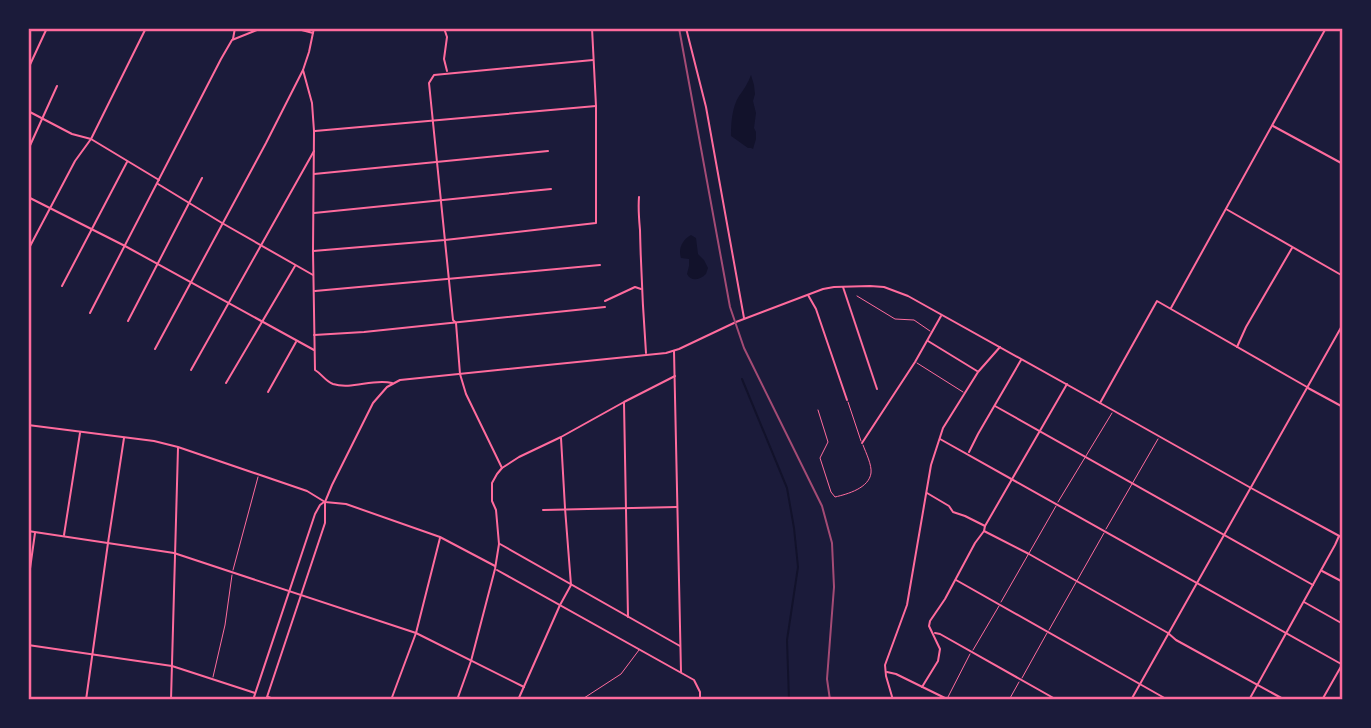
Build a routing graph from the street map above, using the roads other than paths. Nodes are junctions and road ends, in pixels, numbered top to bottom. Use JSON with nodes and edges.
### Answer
{"nodes":[{"id":1,"x":47,"y":28,"type":"edge"},
{"id":2,"x":146,"y":28,"type":"edge"},
{"id":3,"x":235,"y":28,"type":"edge"},
{"id":4,"x":251,"y":28,"type":"edge"},
{"id":5,"x":262,"y":28,"type":"edge"},
{"id":6,"x":294,"y":28,"type":"edge"},
{"id":7,"x":314,"y":28,"type":"edge"},
{"id":8,"x":444,"y":28,"type":"edge"},
{"id":9,"x":592,"y":28,"type":"edge"},
{"id":10,"x":686,"y":28,"type":"edge"},
{"id":11,"x":1326,"y":28,"type":"edge"},
{"id":12,"x":258,"y":30,"type":"junction"},
{"id":13,"x":313,"y":33,"type":"junction"},
{"id":14,"x":232,"y":40,"type":"junction"},
{"id":15,"x":593,"y":60,"type":"junction"},
{"id":16,"x":28,"y":69,"type":"edge"},
{"id":17,"x":303,"y":70,"type":"junction"},
{"id":18,"x":447,"y":74,"type":"junction"},
{"id":19,"x":57,"y":86,"type":"dead end"},
{"id":20,"x":596,"y":106,"type":"junction"},
{"id":21,"x":28,"y":111,"type":"edge"},
{"id":22,"x":43,"y":119,"type":"junction"},
{"id":23,"x":433,"y":121,"type":"junction"},
{"id":24,"x":1272,"y":125,"type":"junction"},
{"id":25,"x":314,"y":131,"type":"junction"},
{"id":26,"x":91,"y":139,"type":"junction"},
{"id":27,"x":28,"y":150,"type":"edge"},
{"id":28,"x":314,"y":150,"type":"junction"},
{"id":29,"x":548,"y":151,"type":"dead end"},
{"id":30,"x":128,"y":161,"type":"junction"},
{"id":31,"x":437,"y":162,"type":"junction"},
{"id":32,"x":1343,"y":164,"type":"edge"},
{"id":33,"x":314,"y":174,"type":"junction"},
{"id":34,"x":202,"y":178,"type":"dead end"},
{"id":35,"x":158,"y":182,"type":"junction"},
{"id":36,"x":551,"y":189,"type":"dead end"},
{"id":37,"x":28,"y":197,"type":"edge"},
{"id":38,"x":639,"y":197,"type":"dead end"},
{"id":39,"x":441,"y":201,"type":"junction"},
{"id":40,"x":189,"y":204,"type":"junction"},
{"id":41,"x":51,"y":208,"type":"junction"},
{"id":42,"x":1225,"y":209,"type":"junction"},
{"id":43,"x":313,"y":213,"type":"junction"},
{"id":44,"x":222,"y":223,"type":"junction"},
{"id":45,"x":92,"y":229,"type":"junction"},
{"id":46,"x":445,"y":240,"type":"junction"},
{"id":47,"x":261,"y":245,"type":"junction"},
{"id":48,"x":125,"y":246,"type":"junction"},
{"id":49,"x":1293,"y":247,"type":"junction"},
{"id":50,"x":28,"y":250,"type":"edge"},
{"id":51,"x":313,"y":251,"type":"junction"},
{"id":52,"x":157,"y":264,"type":"junction"},
{"id":53,"x":295,"y":265,"type":"junction"},
{"id":54,"x":600,"y":265,"type":"dead end"},
{"id":55,"x":313,"y":275,"type":"junction"},
{"id":56,"x":1343,"y":276,"type":"edge"},
{"id":57,"x":449,"y":279,"type":"junction"},
{"id":58,"x":190,"y":282,"type":"junction"},
{"id":59,"x":62,"y":286,"type":"dead end"},
{"id":60,"x":843,"y":286,"type":"junction"},
{"id":61,"x":642,"y":289,"type":"junction"},
{"id":62,"x":313,"y":291,"type":"junction"},
{"id":63,"x":807,"y":294,"type":"junction"},
{"id":64,"x":857,"y":296,"type":"dead end"},
{"id":65,"x":605,"y":301,"type":"dead end"},
{"id":66,"x":228,"y":304,"type":"junction"},
{"id":67,"x":605,"y":307,"type":"dead end"},
{"id":68,"x":1170,"y":309,"type":"junction"},
{"id":69,"x":90,"y":313,"type":"dead end"},
{"id":70,"x":943,"y":314,"type":"junction"},
{"id":71,"x":744,"y":318,"type":"junction"},
{"id":72,"x":128,"y":321,"type":"dead end"},
{"id":73,"x":262,"y":322,"type":"junction"},
{"id":74,"x":456,"y":323,"type":"junction"},
{"id":75,"x":1343,"y":324,"type":"edge"},
{"id":76,"x":932,"y":332,"type":"junction"},
{"id":77,"x":314,"y":335,"type":"junction"},
{"id":78,"x":297,"y":341,"type":"junction"},
{"id":79,"x":927,"y":341,"type":"junction"},
{"id":80,"x":1000,"y":347,"type":"junction"},
{"id":81,"x":1237,"y":347,"type":"junction"},
{"id":82,"x":155,"y":349,"type":"dead end"},
{"id":83,"x":314,"y":350,"type":"junction"},
{"id":84,"x":674,"y":350,"type":"junction"},
{"id":85,"x":646,"y":355,"type":"junction"},
{"id":86,"x":1022,"y":359,"type":"junction"},
{"id":87,"x":915,"y":362,"type":"junction"},
{"id":88,"x":191,"y":370,"type":"dead end"},
{"id":89,"x":978,"y":372,"type":"junction"},
{"id":90,"x":460,"y":374,"type":"junction"},
{"id":91,"x":675,"y":376,"type":"junction"},
{"id":92,"x":226,"y":383,"type":"dead end"},
{"id":93,"x":394,"y":384,"type":"junction"},
{"id":94,"x":1067,"y":384,"type":"junction"},
{"id":95,"x":1307,"y":387,"type":"junction"},
{"id":96,"x":877,"y":389,"type":"dead end"},
{"id":97,"x":268,"y":392,"type":"dead end"},
{"id":98,"x":965,"y":393,"type":"junction"},
{"id":99,"x":847,"y":400,"type":"joint"},
{"id":100,"x":624,"y":402,"type":"junction"},
{"id":101,"x":1100,"y":403,"type":"junction"},
{"id":102,"x":995,"y":405,"type":"junction"},
{"id":103,"x":1343,"y":407,"type":"edge"},
{"id":104,"x":818,"y":410,"type":"dead end"},
{"id":105,"x":1113,"y":411,"type":"junction"},
{"id":106,"x":28,"y":426,"type":"edge"},
{"id":107,"x":1039,"y":430,"type":"junction"},
{"id":108,"x":80,"y":431,"type":"junction"},
{"id":109,"x":125,"y":437,"type":"junction"},
{"id":110,"x":561,"y":437,"type":"junction"},
{"id":111,"x":1159,"y":437,"type":"junction"},
{"id":112,"x":940,"y":439,"type":"junction"},
{"id":113,"x":862,"y":443,"type":"junction"},
{"id":114,"x":178,"y":447,"type":"junction"},
{"id":115,"x":968,"y":454,"type":"junction"},
{"id":116,"x":1085,"y":456,"type":"junction"},
{"id":117,"x":502,"y":468,"type":"junction"},
{"id":118,"x":259,"y":475,"type":"junction"},
{"id":119,"x":1012,"y":479,"type":"junction"},
{"id":120,"x":1133,"y":483,"type":"junction"},
{"id":121,"x":1251,"y":488,"type":"junction"},
{"id":122,"x":926,"y":493,"type":"junction"},
{"id":123,"x":325,"y":502,"type":"junction"},
{"id":124,"x":1057,"y":504,"type":"junction"},
{"id":125,"x":625,"y":507,"type":"junction"},
{"id":126,"x":678,"y":507,"type":"junction"},
{"id":127,"x":565,"y":508,"type":"junction"},
{"id":128,"x":543,"y":510,"type":"dead end"},
{"id":129,"x":985,"y":526,"type":"junction"},
{"id":130,"x":28,"y":531,"type":"edge"},
{"id":131,"x":984,"y":531,"type":"junction"},
{"id":132,"x":1105,"y":531,"type":"junction"},
{"id":133,"x":36,"y":532,"type":"junction"},
{"id":134,"x":1224,"y":535,"type":"junction"},
{"id":135,"x":64,"y":536,"type":"junction"},
{"id":136,"x":1339,"y":536,"type":"junction"},
{"id":137,"x":440,"y":537,"type":"junction"},
{"id":138,"x":1343,"y":538,"type":"edge"},
{"id":139,"x":108,"y":543,"type":"junction"},
{"id":140,"x":499,"y":544,"type":"junction"},
{"id":141,"x":174,"y":553,"type":"junction"},
{"id":142,"x":1029,"y":554,"type":"junction"},
{"id":143,"x":495,"y":568,"type":"junction"},
{"id":144,"x":1320,"y":570,"type":"junction"},
{"id":145,"x":232,"y":573,"type":"junction"},
{"id":146,"x":956,"y":580,"type":"junction"},
{"id":147,"x":1077,"y":581,"type":"junction"},
{"id":148,"x":1343,"y":582,"type":"edge"},
{"id":149,"x":28,"y":583,"type":"edge"},
{"id":150,"x":571,"y":584,"type":"junction"},
{"id":151,"x":1196,"y":584,"type":"junction"},
{"id":152,"x":1313,"y":585,"type":"junction"},
{"id":153,"x":289,"y":592,"type":"junction"},
{"id":154,"x":301,"y":596,"type":"junction"},
{"id":155,"x":1303,"y":601,"type":"junction"},
{"id":156,"x":560,"y":604,"type":"junction"},
{"id":157,"x":1000,"y":604,"type":"junction"},
{"id":158,"x":628,"y":617,"type":"junction"},
{"id":159,"x":1343,"y":624,"type":"edge"},
{"id":160,"x":1048,"y":632,"type":"junction"},
{"id":161,"x":416,"y":633,"type":"junction"},
{"id":162,"x":934,"y":633,"type":"junction"},
{"id":163,"x":1168,"y":633,"type":"junction"},
{"id":164,"x":1286,"y":633,"type":"junction"},
{"id":165,"x":28,"y":645,"type":"edge"},
{"id":166,"x":680,"y":646,"type":"junction"},
{"id":167,"x":639,"y":650,"type":"junction"},
{"id":168,"x":972,"y":652,"type":"junction"},
{"id":169,"x":93,"y":654,"type":"junction"},
{"id":170,"x":471,"y":661,"type":"junction"},
{"id":171,"x":1343,"y":664,"type":"edge"},
{"id":172,"x":172,"y":666,"type":"junction"},
{"id":173,"x":681,"y":672,"type":"junction"},
{"id":174,"x":886,"y":672,"type":"junction"},
{"id":175,"x":212,"y":679,"type":"junction"},
{"id":176,"x":1021,"y":680,"type":"junction"},
{"id":177,"x":1140,"y":684,"type":"junction"},
{"id":178,"x":1258,"y":684,"type":"junction"},
{"id":179,"x":524,"y":687,"type":"junction"},
{"id":180,"x":922,"y":687,"type":"junction"},
{"id":181,"x":256,"y":693,"type":"junction"},
{"id":182,"x":267,"y":698,"type":"edge"},
{"id":183,"x":948,"y":699,"type":"edge"},
{"id":184,"x":86,"y":700,"type":"edge"},
{"id":185,"x":172,"y":700,"type":"edge"},
{"id":186,"x":253,"y":700,"type":"edge"},
{"id":187,"x":277,"y":700,"type":"edge"},
{"id":188,"x":391,"y":700,"type":"edge"},
{"id":189,"x":457,"y":700,"type":"edge"},
{"id":190,"x":517,"y":700,"type":"edge"},
{"id":191,"x":581,"y":700,"type":"edge"},
{"id":192,"x":700,"y":700,"type":"edge"},
{"id":193,"x":893,"y":700,"type":"edge"},
{"id":194,"x":1009,"y":700,"type":"edge"},
{"id":195,"x":1057,"y":700,"type":"edge"},
{"id":196,"x":1131,"y":700,"type":"edge"},
{"id":197,"x":1168,"y":700,"type":"edge"},
{"id":198,"x":1249,"y":700,"type":"edge"},
{"id":199,"x":1285,"y":700,"type":"edge"},
{"id":200,"x":1322,"y":700,"type":"edge"}],
"edges":[{"from":1,"to":16,"type":"street"},
{"from":2,"to":26,"type":"street"},
{"from":3,"to":14,"type":"street"},
{"from":4,"to":12,"type":"street"},
{"from":5,"to":12,"type":"street"},
{"from":6,"to":13,"type":"street"},
{"from":7,"to":13,"type":"street"},
{"from":8,"to":18,"type":"street"},
{"from":9,"to":15,"type":"street"},
{"from":10,"to":71,"type":"street"},
{"from":11,"to":24,"type":"street"},
{"from":12,"to":14,"type":"street"},
{"from":13,"to":17,"type":"street"},
{"from":14,"to":35,"type":"street"},
{"from":15,"to":18,"type":"street"},
{"from":15,"to":20,"type":"street"},
{"from":17,"to":25,"type":"street"},
{"from":17,"to":44,"type":"street"},
{"from":18,"to":23,"type":"street"},
{"from":19,"to":22,"type":"street"},
{"from":20,"to":23,"type":"street"},
{"from":20,"to":46,"type":"street"},
{"from":21,"to":22,"type":"street"},
{"from":22,"to":26,"type":"street"},
{"from":22,"to":27,"type":"street"},
{"from":23,"to":25,"type":"street"},
{"from":23,"to":31,"type":"street"},
{"from":24,"to":32,"type":"street"},
{"from":24,"to":42,"type":"street"},
{"from":25,"to":28,"type":"street"},
{"from":26,"to":30,"type":"street"},
{"from":26,"to":41,"type":"street"},
{"from":28,"to":33,"type":"street"},
{"from":28,"to":47,"type":"street"},
{"from":29,"to":31,"type":"street"},
{"from":30,"to":35,"type":"street"},
{"from":30,"to":45,"type":"street"},
{"from":31,"to":33,"type":"street"},
{"from":31,"to":39,"type":"street"},
{"from":33,"to":43,"type":"street"},
{"from":34,"to":40,"type":"street"},
{"from":35,"to":40,"type":"street"},
{"from":35,"to":48,"type":"street"},
{"from":36,"to":39,"type":"street"},
{"from":37,"to":41,"type":"street"},
{"from":38,"to":61,"type":"street"},
{"from":39,"to":43,"type":"street"},
{"from":39,"to":46,"type":"street"},
{"from":40,"to":44,"type":"street"},
{"from":40,"to":52,"type":"street"},
{"from":41,"to":45,"type":"street"},
{"from":41,"to":50,"type":"street"},
{"from":42,"to":49,"type":"street"},
{"from":42,"to":68,"type":"street"},
{"from":43,"to":51,"type":"street"},
{"from":44,"to":47,"type":"street"},
{"from":44,"to":58,"type":"street"},
{"from":45,"to":48,"type":"street"},
{"from":45,"to":59,"type":"street"},
{"from":46,"to":51,"type":"street"},
{"from":46,"to":57,"type":"street"},
{"from":47,"to":53,"type":"street"},
{"from":47,"to":66,"type":"street"},
{"from":48,"to":52,"type":"street"},
{"from":48,"to":69,"type":"street"},
{"from":49,"to":56,"type":"street"},
{"from":49,"to":81,"type":"street"},
{"from":51,"to":55,"type":"street"},
{"from":52,"to":58,"type":"street"},
{"from":52,"to":72,"type":"street"},
{"from":53,"to":55,"type":"street"},
{"from":53,"to":73,"type":"street"},
{"from":54,"to":57,"type":"street"},
{"from":55,"to":62,"type":"street"},
{"from":57,"to":62,"type":"street"},
{"from":57,"to":74,"type":"street"},
{"from":58,"to":66,"type":"street"},
{"from":58,"to":82,"type":"street"},
{"from":60,"to":63,"type":"street"},
{"from":60,"to":70,"type":"street"},
{"from":60,"to":96,"type":"street"},
{"from":61,"to":65,"type":"street"},
{"from":61,"to":85,"type":"street"},
{"from":62,"to":77,"type":"street"},
{"from":63,"to":71,"type":"street"},
{"from":63,"to":99,"type":"street"},
{"from":64,"to":76,"type":"lane"},
{"from":66,"to":73,"type":"street"},
{"from":66,"to":88,"type":"street"},
{"from":67,"to":74,"type":"street"},
{"from":68,"to":81,"type":"street"},
{"from":68,"to":101,"type":"street"},
{"from":70,"to":76,"type":"street"},
{"from":70,"to":80,"type":"street"},
{"from":71,"to":84,"type":"street"},
{"from":73,"to":78,"type":"street"},
{"from":73,"to":92,"type":"street"},
{"from":74,"to":77,"type":"street"},
{"from":74,"to":90,"type":"street"},
{"from":75,"to":95,"type":"street"},
{"from":76,"to":79,"type":"street"},
{"from":77,"to":83,"type":"street"},
{"from":78,"to":83,"type":"street"},
{"from":78,"to":97,"type":"street"},
{"from":79,"to":87,"type":"street"},
{"from":79,"to":89,"type":"street"},
{"from":80,"to":86,"type":"street"},
{"from":80,"to":89,"type":"street"},
{"from":81,"to":95,"type":"street"},
{"from":83,"to":93,"type":"street"},
{"from":84,"to":85,"type":"street"},
{"from":84,"to":91,"type":"street"},
{"from":85,"to":90,"type":"street"},
{"from":86,"to":94,"type":"street"},
{"from":86,"to":102,"type":"street"},
{"from":87,"to":98,"type":"lane"},
{"from":87,"to":113,"type":"street"},
{"from":89,"to":98,"type":"street"},
{"from":90,"to":93,"type":"street"},
{"from":90,"to":117,"type":"street"},
{"from":91,"to":100,"type":"street"},
{"from":91,"to":126,"type":"street"},
{"from":93,"to":123,"type":"street"},
{"from":94,"to":101,"type":"street"},
{"from":94,"to":107,"type":"street"},
{"from":95,"to":103,"type":"street"},
{"from":95,"to":121,"type":"street"},
{"from":98,"to":112,"type":"street"},
{"from":99,"to":113,"type":"lane"},
{"from":100,"to":110,"type":"street"},
{"from":100,"to":125,"type":"street"},
{"from":101,"to":105,"type":"street"},
{"from":102,"to":107,"type":"street"},
{"from":102,"to":115,"type":"street"},
{"from":104,"to":113,"type":"lane"},
{"from":105,"to":111,"type":"street"},
{"from":105,"to":116,"type":"lane"},
{"from":106,"to":108,"type":"street"},
{"from":107,"to":116,"type":"street"},
{"from":107,"to":119,"type":"street"},
{"from":108,"to":109,"type":"street"},
{"from":108,"to":135,"type":"street"},
{"from":109,"to":114,"type":"street"},
{"from":109,"to":139,"type":"street"},
{"from":110,"to":117,"type":"street"},
{"from":110,"to":127,"type":"street"},
{"from":111,"to":120,"type":"lane"},
{"from":111,"to":121,"type":"street"},
{"from":112,"to":115,"type":"street"},
{"from":112,"to":122,"type":"street"},
{"from":114,"to":118,"type":"street"},
{"from":114,"to":141,"type":"street"},
{"from":115,"to":119,"type":"street"},
{"from":116,"to":120,"type":"street"},
{"from":116,"to":124,"type":"lane"},
{"from":117,"to":140,"type":"street"},
{"from":118,"to":123,"type":"street"},
{"from":118,"to":145,"type":"lane"},
{"from":119,"to":124,"type":"street"},
{"from":119,"to":129,"type":"street"},
{"from":120,"to":132,"type":"lane"},
{"from":120,"to":134,"type":"street"},
{"from":121,"to":134,"type":"street"},
{"from":121,"to":136,"type":"street"},
{"from":122,"to":129,"type":"street"},
{"from":122,"to":174,"type":"street"},
{"from":123,"to":137,"type":"street"},
{"from":123,"to":153,"type":"street"},
{"from":123,"to":154,"type":"street"},
{"from":124,"to":132,"type":"street"},
{"from":124,"to":142,"type":"lane"},
{"from":125,"to":126,"type":"street"},
{"from":125,"to":127,"type":"street"},
{"from":125,"to":158,"type":"street"},
{"from":126,"to":166,"type":"street"},
{"from":127,"to":128,"type":"street"},
{"from":127,"to":150,"type":"street"},
{"from":129,"to":131,"type":"street"},
{"from":130,"to":133,"type":"street"},
{"from":131,"to":142,"type":"street"},
{"from":131,"to":146,"type":"street"},
{"from":132,"to":147,"type":"lane"},
{"from":132,"to":151,"type":"street"},
{"from":133,"to":135,"type":"street"},
{"from":133,"to":149,"type":"street"},
{"from":134,"to":151,"type":"street"},
{"from":134,"to":152,"type":"street"},
{"from":135,"to":139,"type":"street"},
{"from":136,"to":138,"type":"street"},
{"from":136,"to":144,"type":"street"},
{"from":137,"to":143,"type":"street"},
{"from":137,"to":161,"type":"street"},
{"from":139,"to":141,"type":"street"},
{"from":139,"to":169,"type":"street"},
{"from":140,"to":143,"type":"street"},
{"from":140,"to":150,"type":"street"},
{"from":141,"to":145,"type":"street"},
{"from":141,"to":172,"type":"street"},
{"from":142,"to":147,"type":"street"},
{"from":142,"to":157,"type":"lane"},
{"from":143,"to":156,"type":"street"},
{"from":143,"to":170,"type":"street"},
{"from":144,"to":148,"type":"street"},
{"from":144,"to":152,"type":"street"},
{"from":145,"to":153,"type":"street"},
{"from":145,"to":175,"type":"lane"},
{"from":146,"to":157,"type":"street"},
{"from":146,"to":162,"type":"street"},
{"from":147,"to":160,"type":"lane"},
{"from":147,"to":163,"type":"street"},
{"from":150,"to":156,"type":"street"},
{"from":150,"to":158,"type":"street"},
{"from":151,"to":163,"type":"street"},
{"from":151,"to":164,"type":"street"},
{"from":152,"to":155,"type":"street"},
{"from":153,"to":154,"type":"street"},
{"from":153,"to":181,"type":"street"},
{"from":154,"to":161,"type":"street"},
{"from":154,"to":182,"type":"street"},
{"from":155,"to":159,"type":"street"},
{"from":155,"to":164,"type":"street"},
{"from":156,"to":167,"type":"street"},
{"from":156,"to":179,"type":"street"},
{"from":157,"to":160,"type":"street"},
{"from":157,"to":168,"type":"lane"},
{"from":158,"to":166,"type":"street"},
{"from":160,"to":176,"type":"lane"},
{"from":160,"to":177,"type":"street"},
{"from":161,"to":170,"type":"street"},
{"from":161,"to":188,"type":"street"},
{"from":162,"to":168,"type":"street"},
{"from":162,"to":180,"type":"street"},
{"from":163,"to":177,"type":"street"},
{"from":163,"to":178,"type":"street"},
{"from":164,"to":171,"type":"street"},
{"from":164,"to":178,"type":"street"},
{"from":165,"to":169,"type":"street"},
{"from":166,"to":173,"type":"street"},
{"from":167,"to":173,"type":"street"},
{"from":167,"to":191,"type":"lane"},
{"from":168,"to":176,"type":"street"},
{"from":168,"to":183,"type":"lane"},
{"from":169,"to":172,"type":"street"},
{"from":169,"to":184,"type":"street"},
{"from":170,"to":179,"type":"street"},
{"from":170,"to":189,"type":"street"},
{"from":171,"to":200,"type":"street"},
{"from":172,"to":175,"type":"street"},
{"from":172,"to":185,"type":"street"},
{"from":173,"to":192,"type":"street"},
{"from":174,"to":180,"type":"street"},
{"from":174,"to":193,"type":"street"},
{"from":175,"to":181,"type":"street"},
{"from":176,"to":194,"type":"lane"},
{"from":176,"to":195,"type":"street"},
{"from":177,"to":196,"type":"street"},
{"from":177,"to":197,"type":"street"},
{"from":178,"to":198,"type":"street"},
{"from":178,"to":199,"type":"street"},
{"from":179,"to":190,"type":"street"},
{"from":180,"to":183,"type":"street"},
{"from":181,"to":186,"type":"street"},
{"from":182,"to":187,"type":"street"}]}
